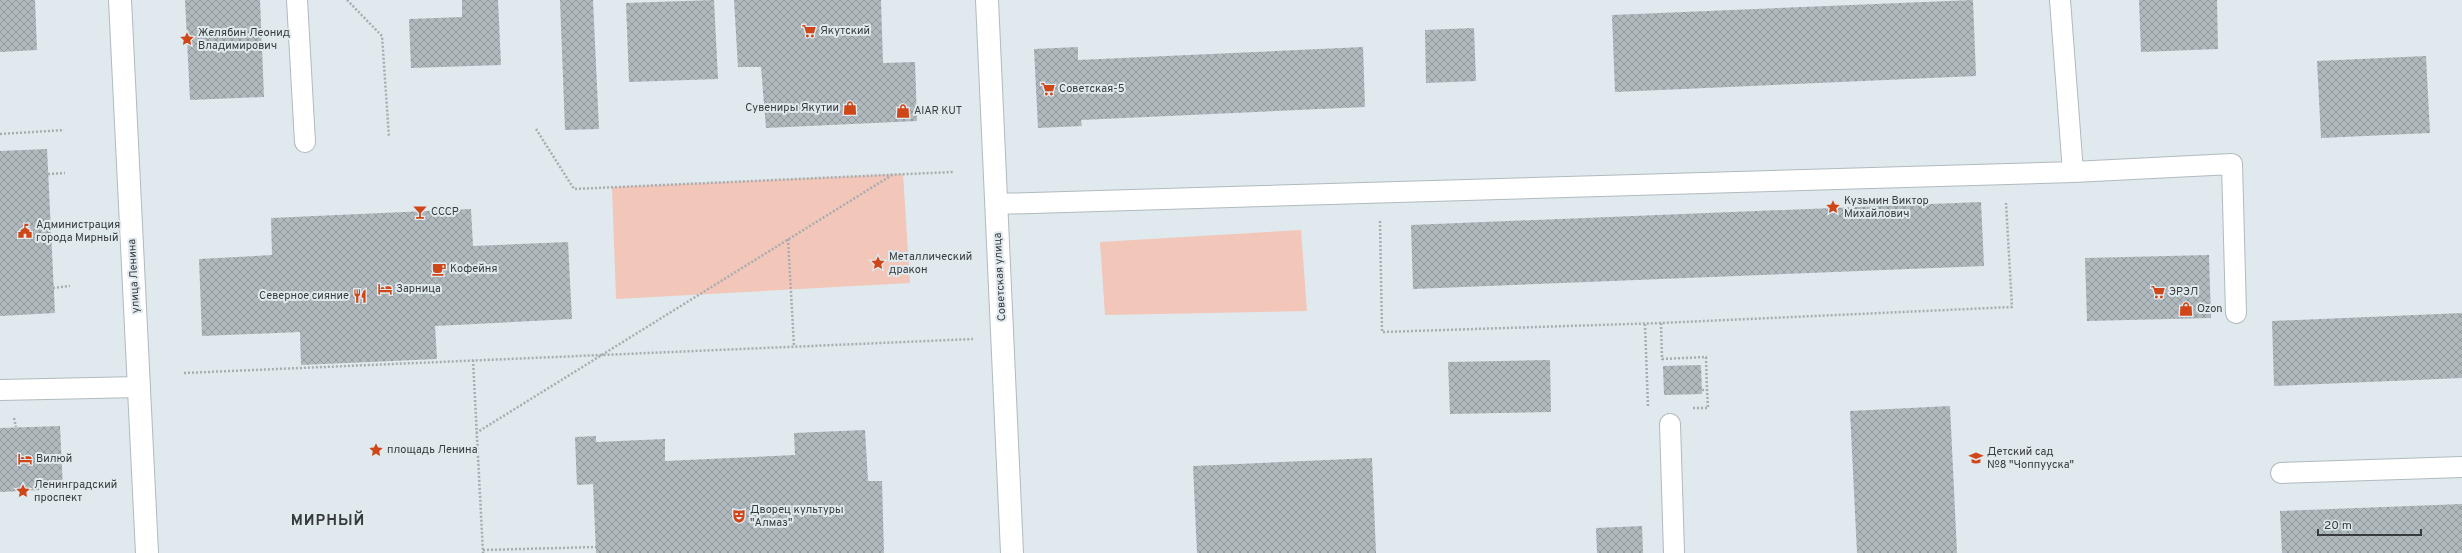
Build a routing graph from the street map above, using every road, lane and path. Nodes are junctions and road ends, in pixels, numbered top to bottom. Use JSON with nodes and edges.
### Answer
{"nodes":[{"id":1,"x":120,"y":0,"type":"edge"},
{"id":2,"x":297,"y":0,"type":"edge"},
{"id":3,"x":346,"y":0,"type":"edge"},
{"id":4,"x":987,"y":0,"type":"edge"},
{"id":5,"x":2060,"y":0,"type":"edge"},
{"id":6,"x":536,"y":129,"type":"dead end"},
{"id":7,"x":64,"y":130,"type":"dead end"},
{"id":8,"x":0,"y":134,"type":"edge"},
{"id":9,"x":390,"y":137,"type":"dead end"},
{"id":10,"x":305,"y":142,"type":"dead end"},
{"id":11,"x":953,"y":172,"type":"dead end"},
{"id":12,"x":2072,"y":172,"type":"junction"},
{"id":13,"x":65,"y":173,"type":"dead end"},
{"id":14,"x":48,"y":174,"type":"dead end"},
{"id":15,"x":2005,"y":174,"type":"junction"},
{"id":16,"x":892,"y":175,"type":"junction"},
{"id":17,"x":1379,"y":192,"type":"junction"},
{"id":18,"x":996,"y":204,"type":"junction"},
{"id":19,"x":788,"y":239,"type":"junction"},
{"id":20,"x":70,"y":286,"type":"dead end"},
{"id":21,"x":53,"y":288,"type":"dead end"},
{"id":22,"x":2236,"y":313,"type":"dead end"},
{"id":23,"x":1661,"y":323,"type":"junction"},
{"id":24,"x":1003,"y":338,"type":"junction"},
{"id":25,"x":794,"y":346,"type":"junction"},
{"id":26,"x":602,"y":354,"type":"junction"},
{"id":27,"x":472,"y":360,"type":"junction"},
{"id":28,"x":184,"y":373,"type":"dead end"},
{"id":29,"x":140,"y":387,"type":"junction"},
{"id":30,"x":0,"y":390,"type":"edge"},
{"id":31,"x":1702,"y":390,"type":"dead end"},
{"id":32,"x":1670,"y":424,"type":"dead end"},
{"id":33,"x":476,"y":433,"type":"junction"},
{"id":34,"x":2462,"y":467,"type":"edge"},
{"id":35,"x":2281,"y":473,"type":"dead end"},
{"id":36,"x":596,"y":547,"type":"dead end"},
{"id":37,"x":482,"y":552,"type":"edge"},
{"id":38,"x":147,"y":553,"type":"edge"},
{"id":39,"x":1012,"y":553,"type":"edge"},
{"id":40,"x":1674,"y":553,"type":"edge"}],
"edges":[{"from":1,"to":29,"type":"street","name":"улица Ленина"},
{"from":2,"to":10,"type":"lane"},
{"from":3,"to":9,"type":"path"},
{"from":4,"to":18,"type":"street","name":"Советская улица"},
{"from":5,"to":12,"type":"lane"},
{"from":6,"to":16,"type":"path"},
{"from":7,"to":8,"type":"path"},
{"from":11,"to":16,"type":"path"},
{"from":12,"to":15,"type":"lane"},
{"from":12,"to":22,"type":"lane"},
{"from":13,"to":14,"type":"path"},
{"from":15,"to":17,"type":"lane"},
{"from":15,"to":23,"type":"path"},
{"from":16,"to":19,"type":"path"},
{"from":17,"to":18,"type":"lane"},
{"from":17,"to":23,"type":"path"},
{"from":18,"to":24,"type":"street","name":"Советская улица"},
{"from":19,"to":25,"type":"path"},
{"from":19,"to":26,"type":"path"},
{"from":20,"to":21,"type":"path"},
{"from":23,"to":31,"type":"path"},
{"from":24,"to":25,"type":"path"},
{"from":24,"to":39,"type":"street","name":"Советская улица"},
{"from":25,"to":26,"type":"path"},
{"from":26,"to":27,"type":"path"},
{"from":26,"to":33,"type":"path"},
{"from":27,"to":28,"type":"path"},
{"from":27,"to":33,"type":"path"},
{"from":29,"to":30,"type":"lane"},
{"from":29,"to":38,"type":"street","name":"улица Ленина"},
{"from":32,"to":40,"type":"lane"},
{"from":33,"to":37,"type":"path"},
{"from":34,"to":35,"type":"lane"},
{"from":36,"to":37,"type":"path"}]}
